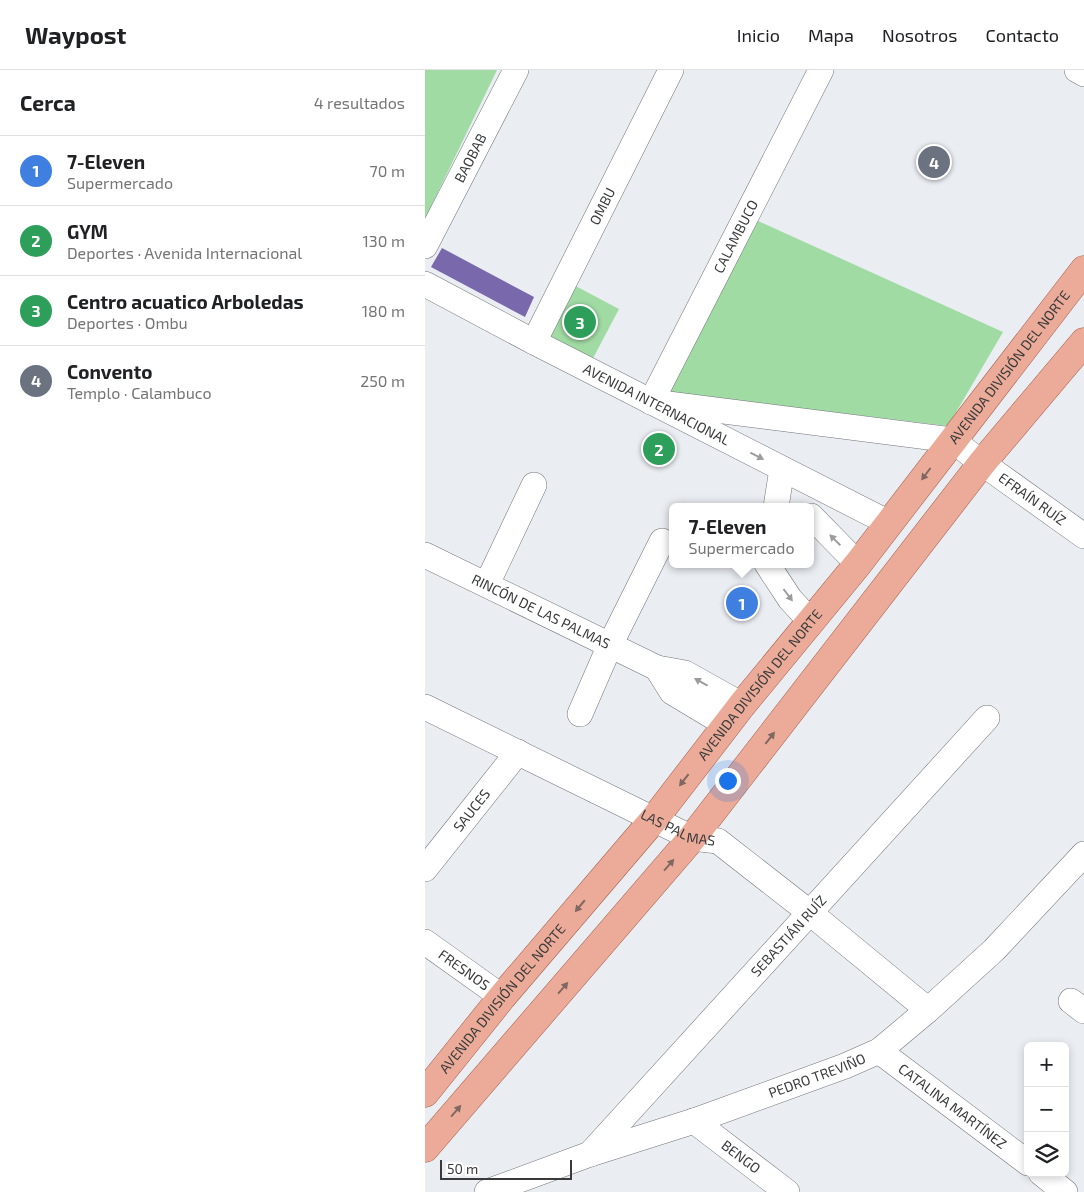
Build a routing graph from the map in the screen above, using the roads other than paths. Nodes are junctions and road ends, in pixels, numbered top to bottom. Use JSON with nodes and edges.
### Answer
{"nodes":[{"id":1,"x":516,"y":70,"type":"edge"},
{"id":2,"x":671,"y":70,"type":"edge"},
{"id":3,"x":821,"y":70,"type":"edge"},
{"id":4,"x":1077,"y":70,"type":"edge"},
{"id":5,"x":1084,"y":74,"type":"edge"},
{"id":6,"x":425,"y":246,"type":"edge"},
{"id":7,"x":1084,"y":270,"type":"edge"},
{"id":8,"x":425,"y":284,"type":"edge"},
{"id":9,"x":534,"y":342,"type":"junction"},
{"id":10,"x":1084,"y":342,"type":"edge"},
{"id":11,"x":651,"y":402,"type":"junction"},
{"id":12,"x":952,"y":440,"type":"junction"},
{"id":13,"x":982,"y":463,"type":"junction"},
{"id":14,"x":782,"y":469,"type":"junction"},
{"id":15,"x":534,"y":485,"type":"dead end"},
{"id":16,"x":838,"y":497,"type":"junction"},
{"id":17,"x":777,"y":503,"type":"edge"},
{"id":18,"x":814,"y":514,"type":"edge"},
{"id":19,"x":814,"y":519,"type":"edge"},
{"id":20,"x":889,"y":523,"type":"junction"},
{"id":21,"x":1084,"y":536,"type":"edge"},
{"id":22,"x":662,"y":541,"type":"dead end"},
{"id":23,"x":425,"y":555,"type":"edge"},
{"id":24,"x":858,"y":564,"type":"junction"},
{"id":25,"x":769,"y":568,"type":"edge"},
{"id":26,"x":487,"y":584,"type":"junction"},
{"id":27,"x":811,"y":622,"type":"junction"},
{"id":28,"x":610,"y":645,"type":"junction"},
{"id":29,"x":425,"y":707,"type":"edge"},
{"id":30,"x":580,"y":714,"type":"dead end"},
{"id":31,"x":734,"y":715,"type":"junction"},
{"id":32,"x":987,"y":718,"type":"dead end"},
{"id":33,"x":518,"y":752,"type":"junction"},
{"id":34,"x":655,"y":818,"type":"junction"},
{"id":35,"x":692,"y":838,"type":"junction"},
{"id":36,"x":1084,"y":854,"type":"edge"},
{"id":37,"x":425,"y":869,"type":"edge"},
{"id":38,"x":809,"y":912,"type":"junction"},
{"id":39,"x":425,"y":942,"type":"edge"},
{"id":40,"x":503,"y":997,"type":"junction"},
{"id":41,"x":928,"y":1010,"type":"junction"},
{"id":42,"x":879,"y":1050,"type":"junction"},
{"id":43,"x":425,"y":1093,"type":"edge"},
{"id":44,"x":694,"y":1122,"type":"junction"},
{"id":45,"x":425,"y":1148,"type":"edge"},
{"id":46,"x":590,"y":1154,"type":"junction"},
{"id":47,"x":1024,"y":1160,"type":"edge"},
{"id":48,"x":1046,"y":1177,"type":"edge"},
{"id":49,"x":487,"y":1192,"type":"edge"},
{"id":50,"x":787,"y":1192,"type":"edge"},
{"id":51,"x":1065,"y":1192,"type":"edge"}],
"edges":[{"from":1,"to":6,"type":"street","name":"BAOBAB"},
{"from":2,"to":9,"type":"street","name":"OMBU"},
{"from":3,"to":11,"type":"street","name":"CALAMBUCO"},
{"from":4,"to":5,"type":"street"},
{"from":7,"to":12,"type":"main road","name":"AVENIDA DIVISIÓN DEL NORTE"},
{"from":8,"to":9,"type":"street","name":"AVENIDA INTERNACIONAL"},
{"from":9,"to":11,"type":"street","name":"AVENIDA INTERNACIONAL"},
{"from":10,"to":13,"type":"main road"},
{"from":11,"to":12,"type":"street"},
{"from":11,"to":14,"type":"street","name":"AVENIDA INTERNACIONAL","one_way":true},
{"from":12,"to":13,"type":"street","name":"EFRAÍN RUÍZ"},
{"from":12,"to":20,"type":"main road","name":"AVENIDA DIVISIÓN DEL NORTE","one_way":true},
{"from":13,"to":21,"type":"street","name":"EFRAÍN RUÍZ"},
{"from":35,"to":13,"type":"main road","one_way":true},
{"from":14,"to":16,"type":"street","name":"AVENIDA INTERNACIONAL"},
{"from":14,"to":17,"type":"street"},
{"from":15,"to":26,"type":"street"},
{"from":16,"to":18,"type":"street"},
{"from":16,"to":20,"type":"street","name":"AVENIDA INTERNACIONAL"},
{"from":24,"to":19,"type":"street","one_way":true},
{"from":20,"to":24,"type":"main road","name":"AVENIDA DIVISIÓN DEL NORTE"},
{"from":22,"to":28,"type":"street"},
{"from":23,"to":26,"type":"street","name":"RINCÓN DE LAS PALMAS"},
{"from":24,"to":27,"type":"main road","name":"AVENIDA DIVISIÓN DEL NORTE"},
{"from":25,"to":27,"type":"street","one_way":true},
{"from":26,"to":28,"type":"street","name":"RINCÓN DE LAS PALMAS"},
{"from":27,"to":31,"type":"main road","name":"AVENIDA DIVISIÓN DEL NORTE"},
{"from":28,"to":30,"type":"street"},
{"from":28,"to":31,"type":"street","name":"RINCÓN DE LAS PALMAS"},
{"from":29,"to":33,"type":"street","name":"LAS PALMAS"},
{"from":31,"to":34,"type":"main road","name":"AVENIDA DIVISIÓN DEL NORTE","one_way":true},
{"from":32,"to":38,"type":"street","name":"SEBASTIÁN RUÍZ"},
{"from":33,"to":34,"type":"street","name":"LAS PALMAS"},
{"from":33,"to":37,"type":"street","name":"SAUCES"},
{"from":34,"to":35,"type":"street","name":"LAS PALMAS"},
{"from":34,"to":40,"type":"main road","name":"AVENIDA DIVISIÓN DEL NORTE","one_way":true},
{"from":35,"to":38,"type":"street","name":"LAS PALMAS"},
{"from":45,"to":35,"type":"main road","one_way":true},
{"from":36,"to":41,"type":"street","name":"PEDRO TREVIÑO"},
{"from":38,"to":41,"type":"street","name":"LAS PALMAS"},
{"from":38,"to":46,"type":"street","name":"SEBASTIÁN RUÍZ"},
{"from":39,"to":40,"type":"street","name":"FRESNOS"},
{"from":40,"to":43,"type":"main road","name":"AVENIDA DIVISIÓN DEL NORTE"},
{"from":41,"to":42,"type":"street","name":"PEDRO TREVIÑO"},
{"from":42,"to":44,"type":"street","name":"PEDRO TREVIÑO"},
{"from":42,"to":47,"type":"street","name":"CATALINA MARTÍNEZ"},
{"from":44,"to":46,"type":"street","name":"PEDRO TREVIÑO"},
{"from":44,"to":50,"type":"street","name":"BENGO"},
{"from":46,"to":49,"type":"street","name":"PEDRO TREVIÑO"},
{"from":48,"to":51,"type":"street"}]}
